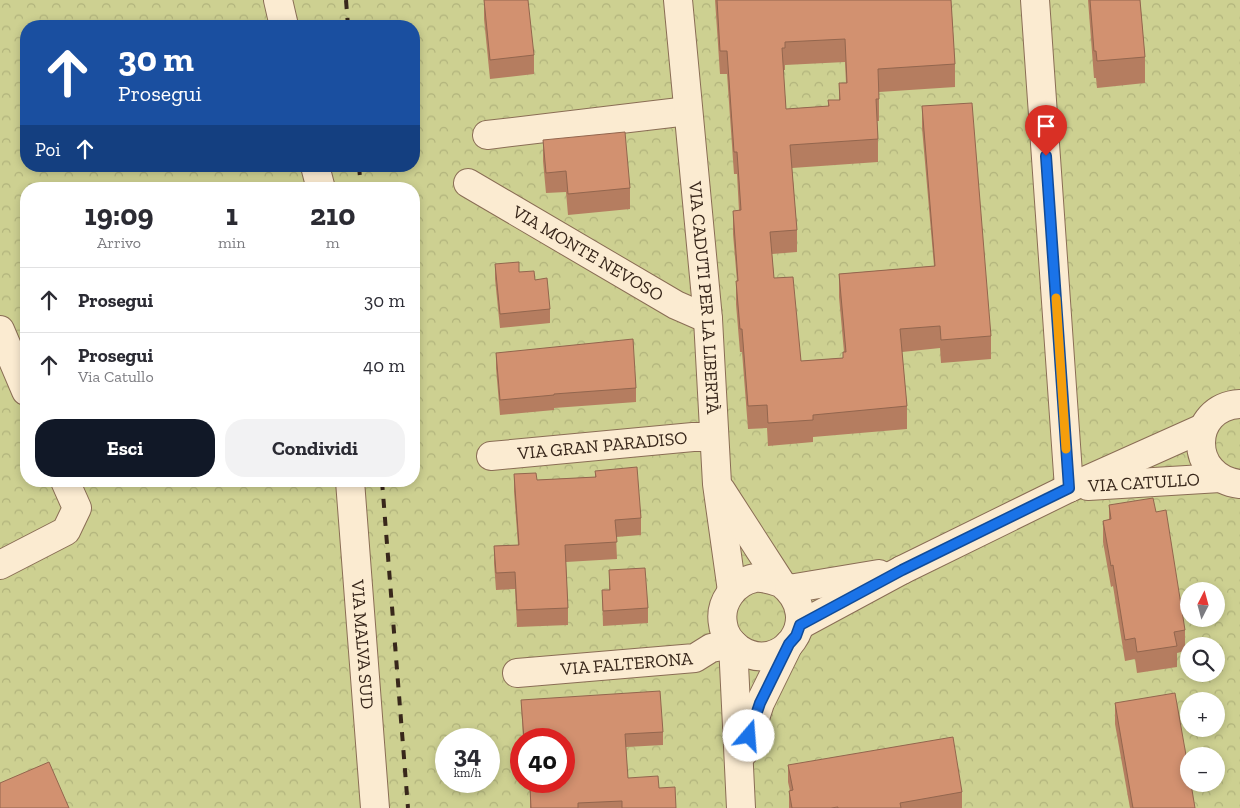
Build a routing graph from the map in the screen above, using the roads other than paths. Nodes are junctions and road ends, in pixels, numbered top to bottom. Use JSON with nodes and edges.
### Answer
{"nodes":[{"id":1,"x":278,"y":0,"type":"edge"},
{"id":2,"x":678,"y":0,"type":"edge"},
{"id":3,"x":1035,"y":0,"type":"edge"},
{"id":4,"x":283,"y":20,"type":"edge"},
{"id":5,"x":688,"y":111,"type":"junction"},
{"id":6,"x":487,"y":135,"type":"dead end"},
{"id":7,"x":468,"y":183,"type":"dead end"},
{"id":8,"x":708,"y":319,"type":"junction"},
{"id":9,"x":0,"y":330,"type":"edge"},
{"id":10,"x":20,"y":376,"type":"edge"},
{"id":11,"x":1240,"y":404,"type":"edge"},
{"id":12,"x":1203,"y":428,"type":"junction"},
{"id":13,"x":714,"y":437,"type":"junction"},
{"id":14,"x":491,"y":456,"type":"dead end"},
{"id":15,"x":1230,"y":481,"type":"edge"},
{"id":16,"x":717,"y":484,"type":"junction"},
{"id":17,"x":68,"y":487,"type":"edge"},
{"id":18,"x":350,"y":487,"type":"edge"},
{"id":19,"x":1069,"y":488,"type":"junction"},
{"id":20,"x":0,"y":565,"type":"edge"},
{"id":21,"x":902,"y":570,"type":"junction"},
{"id":22,"x":785,"y":586,"type":"junction"},
{"id":23,"x":732,"y":591,"type":"junction"},
{"id":24,"x":795,"y":635,"type":"junction"},
{"id":25,"x":733,"y":644,"type":"junction"},
{"id":26,"x":517,"y":673,"type":"dead end"},
{"id":27,"x":739,"y":770,"type":"junction"},
{"id":28,"x":376,"y":808,"type":"edge"},
{"id":29,"x":741,"y":808,"type":"edge"}],
"edges":[{"from":1,"to":4,"type":"street"},
{"from":2,"to":5,"type":"street","name":"VIA CADUTI PER LA LIBERTÀ"},
{"from":3,"to":19,"type":"street"},
{"from":5,"to":6,"type":"street"},
{"from":5,"to":8,"type":"street","name":"VIA CADUTI PER LA LIBERTÀ"},
{"from":7,"to":8,"type":"street","name":"VIA MONTE NEVOSO"},
{"from":8,"to":13,"type":"street","name":"VIA CADUTI PER LA LIBERTÀ"},
{"from":9,"to":10,"type":"street"},
{"from":11,"to":12,"type":"street","name":"VIA CATULLO"},
{"from":12,"to":15,"type":"street","name":"VIA CATULLO"},
{"from":12,"to":19,"type":"street","name":"VIA CATULLO"},
{"from":13,"to":14,"type":"street","name":"VIA GRAN PARADISO"},
{"from":13,"to":16,"type":"street","name":"VIA CADUTI PER LA LIBERTÀ"},
{"from":15,"to":19,"type":"street","name":"VIA CATULLO"},
{"from":16,"to":22,"type":"street"},
{"from":16,"to":23,"type":"street","name":"VIA CADUTI PER LA LIBERTÀ"},
{"from":17,"to":20,"type":"street"},
{"from":18,"to":28,"type":"street","name":"VIA MALVA SUD"},
{"from":19,"to":21,"type":"street","name":"VIA CATULLO"},
{"from":21,"to":22,"type":"street"},
{"from":21,"to":24,"type":"street"},
{"from":22,"to":23,"type":"street"},
{"from":22,"to":24,"type":"street"},
{"from":23,"to":25,"type":"street"},
{"from":24,"to":25,"type":"street"},
{"from":24,"to":27,"type":"street"},
{"from":25,"to":26,"type":"street","name":"VIA FALTERONA"},
{"from":25,"to":27,"type":"street"},
{"from":27,"to":29,"type":"street"}]}
